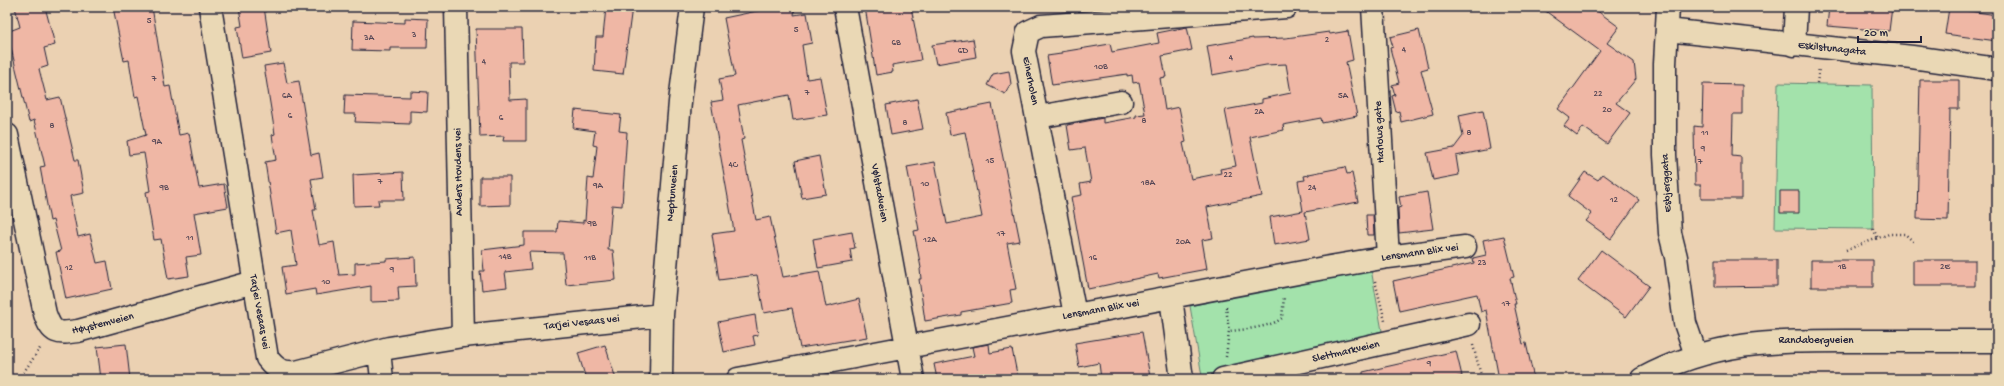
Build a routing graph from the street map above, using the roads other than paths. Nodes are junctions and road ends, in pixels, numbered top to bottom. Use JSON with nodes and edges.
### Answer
{"nodes":[{"id":1,"x":210,"y":7,"type":"edge"},
{"id":2,"x":456,"y":7,"type":"edge"},
{"id":3,"x":692,"y":7,"type":"edge"},
{"id":4,"x":845,"y":7,"type":"edge"},
{"id":5,"x":1286,"y":7,"type":"edge"},
{"id":6,"x":1373,"y":7,"type":"edge"},
{"id":7,"x":1668,"y":7,"type":"edge"},
{"id":8,"x":1796,"y":7,"type":"edge"},
{"id":9,"x":1667,"y":30,"type":"junction"},
{"id":10,"x":1794,"y":45,"type":"junction"},
{"id":11,"x":1997,"y":69,"type":"edge"},
{"id":12,"x":1121,"y":102,"type":"dead end"},
{"id":13,"x":1038,"y":117,"type":"junction"},
{"id":14,"x":7,"y":135,"type":"edge"},
{"id":15,"x":1465,"y":247,"type":"dead end"},
{"id":16,"x":1379,"y":258,"type":"junction"},
{"id":17,"x":254,"y":282,"type":"junction"},
{"id":18,"x":1171,"y":298,"type":"junction"},
{"id":19,"x":662,"y":315,"type":"junction"},
{"id":20,"x":1075,"y":315,"type":"junction"},
{"id":21,"x":1469,"y":324,"type":"road end"},
{"id":22,"x":464,"y":336,"type":"junction"},
{"id":23,"x":1997,"y":341,"type":"edge"},
{"id":24,"x":907,"y":348,"type":"junction"},
{"id":25,"x":379,"y":351,"type":"junction"},
{"id":26,"x":1696,"y":355,"type":"junction"},
{"id":27,"x":1225,"y":369,"type":"edge"},
{"id":28,"x":793,"y":375,"type":"edge"},
{"id":29,"x":382,"y":379,"type":"edge"},
{"id":30,"x":660,"y":379,"type":"edge"},
{"id":31,"x":738,"y":379,"type":"edge"},
{"id":32,"x":913,"y":379,"type":"edge"},
{"id":33,"x":1182,"y":379,"type":"edge"},
{"id":34,"x":1642,"y":379,"type":"edge"}],
"edges":[{"from":1,"to":17,"type":"street","name":"Tarjei Vesaas vei"},
{"from":2,"to":22,"type":"street","name":"Anders Hovdens vei"},
{"from":3,"to":19,"type":"street","name":"Neptunveien"},
{"from":4,"to":24,"type":"street","name":"Vølstadveien"},
{"from":5,"to":13,"type":"street","name":"Einerholen"},
{"from":6,"to":16,"type":"street","name":"Harlows gate"},
{"from":7,"to":9,"type":"street","name":"Esbjerggata"},
{"from":8,"to":10,"type":"street"},
{"from":9,"to":10,"type":"street","name":"Eskilstunagata"},
{"from":9,"to":26,"type":"street","name":"Esbjerggata"},
{"from":10,"to":11,"type":"street","name":"Eskilstunagata"},
{"from":12,"to":13,"type":"street"},
{"from":13,"to":20,"type":"street","name":"Einerholen"},
{"from":14,"to":17,"type":"street","name":"Høystemveien"},
{"from":15,"to":16,"type":"street","name":"Lensmann Blix vei"},
{"from":16,"to":18,"type":"street","name":"Lensmann Blix vei"},
{"from":17,"to":25,"type":"street","name":"Tarjei Vesaas vei"},
{"from":18,"to":20,"type":"street","name":"Lensmann Blix vei"},
{"from":18,"to":33,"type":"street"},
{"from":19,"to":22,"type":"street","name":"Tarjei Vesaas vei"},
{"from":19,"to":30,"type":"street","name":"Neptunveien"},
{"from":20,"to":24,"type":"street","name":"Lensmann Blix vei"},
{"from":21,"to":27,"type":"street","name":"Slettmarkveien"},
{"from":22,"to":25,"type":"street","name":"Tarjei Vesaas vei"},
{"from":23,"to":26,"type":"street","name":"Randabergveien"},
{"from":24,"to":28,"type":"street","name":"Lensmann Blix vei"},
{"from":24,"to":32,"type":"street","name":"Vølstadveien"},
{"from":25,"to":29,"type":"street"},
{"from":26,"to":34,"type":"street","name":"Randabergveien"},
{"from":28,"to":31,"type":"street","name":"Lensmann Blix vei"}]}
